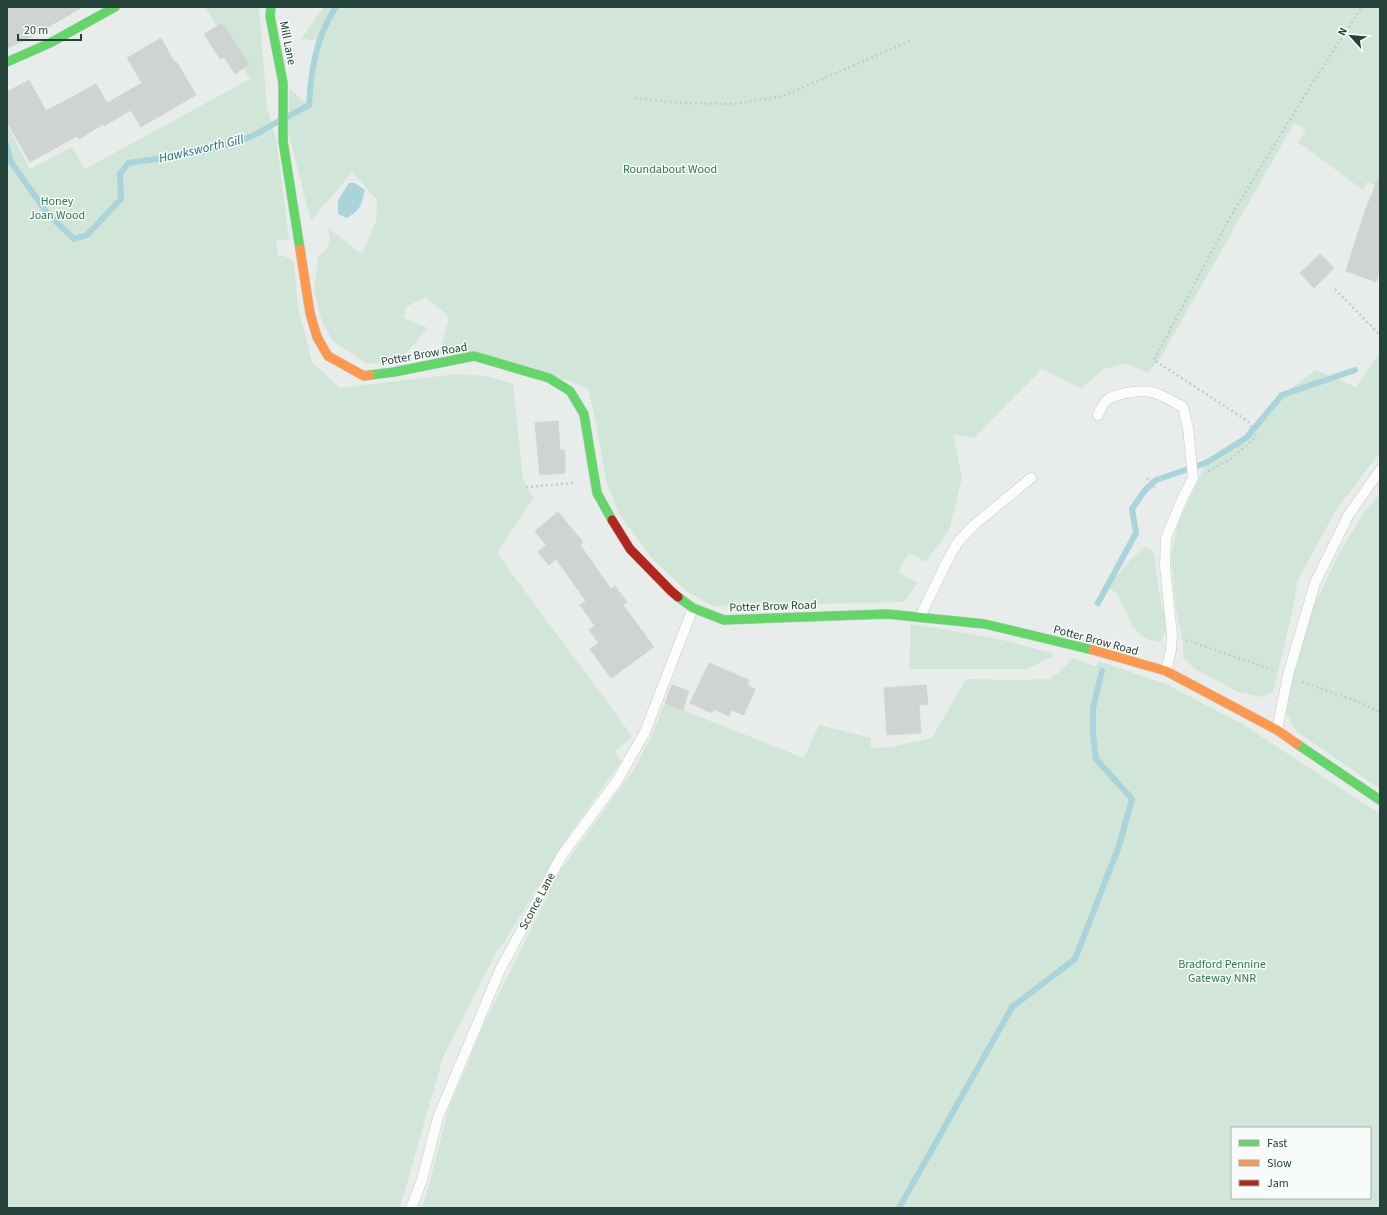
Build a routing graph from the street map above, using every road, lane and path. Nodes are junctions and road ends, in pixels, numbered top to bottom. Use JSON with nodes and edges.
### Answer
{"nodes":[{"id":1,"x":115,"y":7,"type":"edge"},
{"id":2,"x":271,"y":7,"type":"edge"},
{"id":3,"x":1362,"y":7,"type":"edge"},
{"id":4,"x":910,"y":40,"type":"dead end"},
{"id":5,"x":7,"y":62,"type":"edge"},
{"id":6,"x":635,"y":98,"type":"dead end"},
{"id":7,"x":283,"y":141,"type":"joint"},
{"id":8,"x":1335,"y":289,"type":"dead end"},
{"id":9,"x":1380,"y":335,"type":"edge"},
{"id":10,"x":1098,"y":415,"type":"dead end"},
{"id":11,"x":1380,"y":470,"type":"edge"},
{"id":12,"x":1193,"y":475,"type":"junction"},
{"id":13,"x":1031,"y":478,"type":"dead end"},
{"id":14,"x":1148,"y":478,"type":"dead end"},
{"id":15,"x":596,"y":483,"type":"junction"},
{"id":16,"x":526,"y":487,"type":"dead end"},
{"id":17,"x":1155,"y":488,"type":"dead end"},
{"id":18,"x":693,"y":608,"type":"junction"},
{"id":19,"x":920,"y":617,"type":"junction"},
{"id":20,"x":1172,"y":636,"type":"junction"},
{"id":21,"x":1166,"y":671,"type":"junction"},
{"id":22,"x":1288,"y":675,"type":"junction"},
{"id":23,"x":1380,"y":712,"type":"edge"},
{"id":24,"x":1277,"y":730,"type":"junction"},
{"id":25,"x":1380,"y":800,"type":"edge"},
{"id":26,"x":411,"y":1208,"type":"edge"}],
"edges":[{"from":1,"to":5,"type":"street"},
{"from":2,"to":7,"type":"street","name":"Mill Lane"},
{"from":3,"to":12,"type":"path"},
{"from":4,"to":6,"type":"path"},
{"from":7,"to":15,"type":"street","name":"Potter Brow Road"},
{"from":8,"to":9,"type":"path"},
{"from":10,"to":12,"type":"lane"},
{"from":11,"to":22,"type":"lane"},
{"from":12,"to":20,"type":"lane"},
{"from":13,"to":19,"type":"lane"},
{"from":14,"to":17,"type":"path"},
{"from":15,"to":16,"type":"path"},
{"from":15,"to":18,"type":"street","name":"Potter Brow Road"},
{"from":18,"to":19,"type":"street","name":"Potter Brow Road"},
{"from":18,"to":26,"type":"lane","name":"Sconce Lane"},
{"from":19,"to":21,"type":"street","name":"Potter Brow Road"},
{"from":20,"to":21,"type":"lane"},
{"from":20,"to":22,"type":"path"},
{"from":21,"to":24,"type":"street","name":"Potter Brow Road"},
{"from":22,"to":23,"type":"path"},
{"from":22,"to":24,"type":"lane"},
{"from":24,"to":25,"type":"street","name":"Potter Brow Road"}]}
